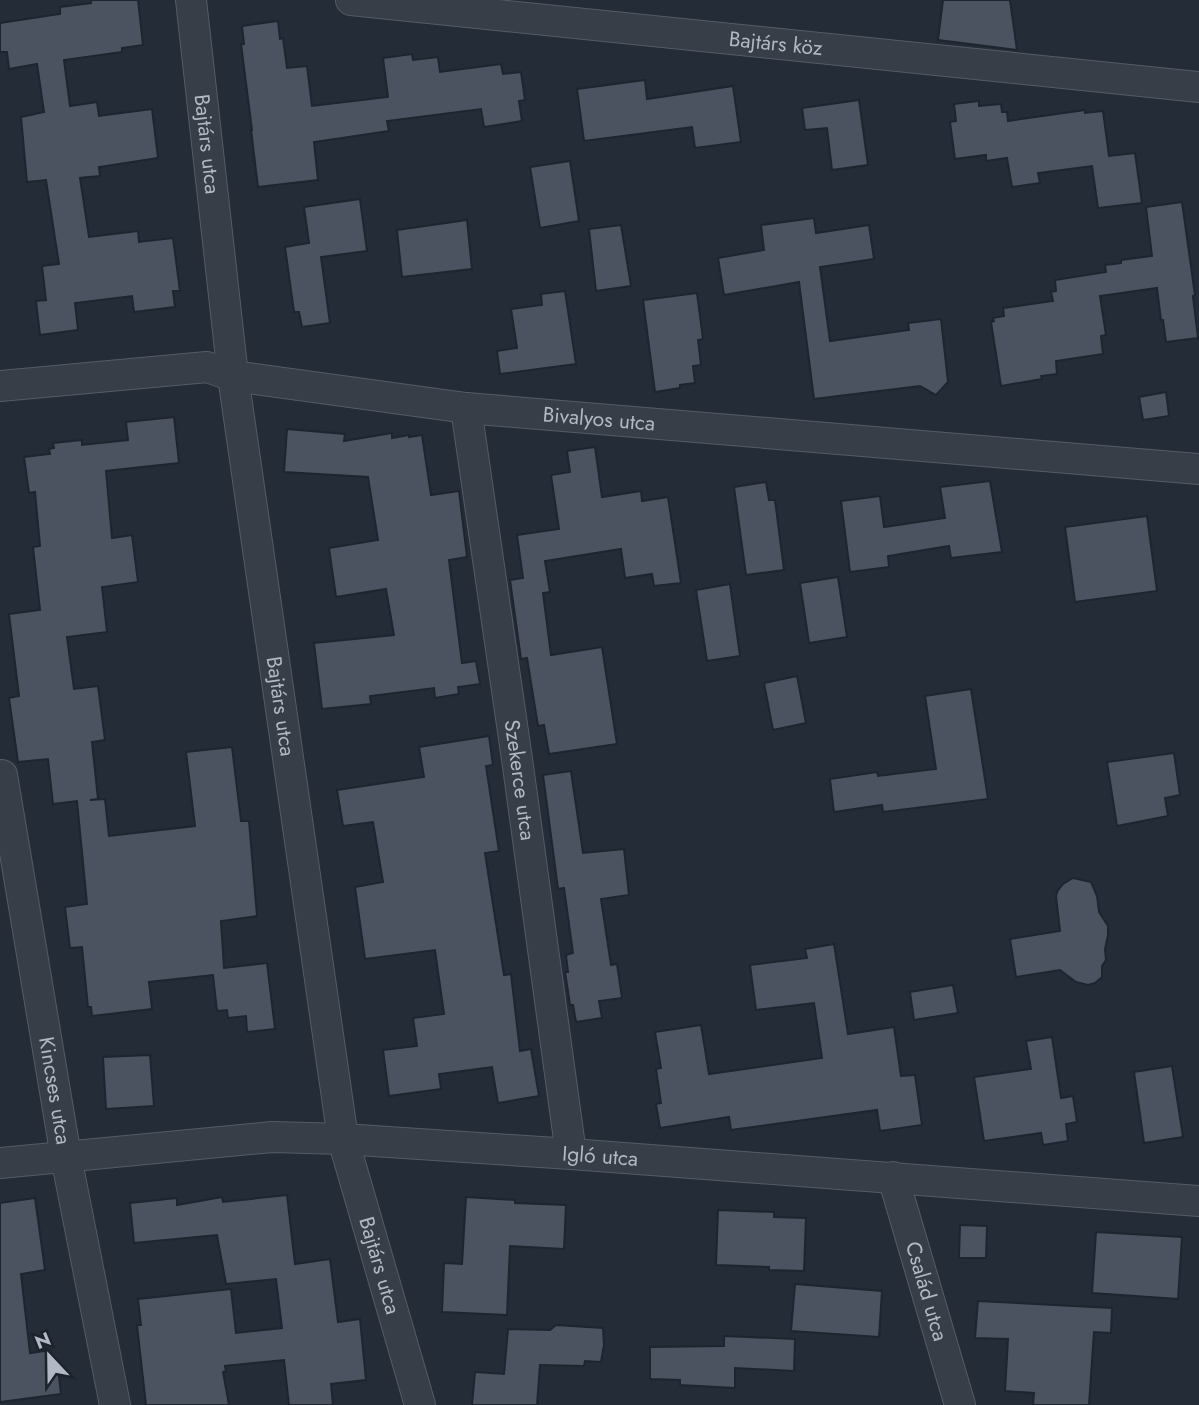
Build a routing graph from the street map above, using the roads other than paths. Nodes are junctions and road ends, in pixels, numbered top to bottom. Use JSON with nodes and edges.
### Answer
{"nodes":[{"id":1,"x":191,"y":0,"type":"edge"},
{"id":2,"x":351,"y":0,"type":"edge"},
{"id":3,"x":1199,"y":87,"type":"edge"},
{"id":4,"x":233,"y":376,"type":"junction"},
{"id":5,"x":0,"y":384,"type":"edge"},
{"id":6,"x":466,"y":408,"type":"junction"},
{"id":7,"x":1199,"y":469,"type":"edge"},
{"id":8,"x":2,"y":775,"type":"edge"},
{"id":9,"x":343,"y":1139,"type":"junction"},
{"id":10,"x":570,"y":1154,"type":"junction"},
{"id":11,"x":66,"y":1157,"type":"junction"},
{"id":12,"x":0,"y":1163,"type":"edge"},
{"id":13,"x":893,"y":1177,"type":"junction"},
{"id":14,"x":1199,"y":1201,"type":"edge"},
{"id":15,"x":115,"y":1405,"type":"edge"},
{"id":16,"x":420,"y":1405,"type":"edge"},
{"id":17,"x":960,"y":1405,"type":"edge"}],
"edges":[{"from":1,"to":4,"type":"street","name":"Bajtárs utca"},
{"from":2,"to":3,"type":"street","name":"Bajtárs köz"},
{"from":4,"to":5,"type":"street","name":"Bivalyos utca"},
{"from":4,"to":6,"type":"street","name":"Bivalyos utca"},
{"from":4,"to":9,"type":"street","name":"Bajtárs utca"},
{"from":6,"to":7,"type":"street","name":"Bivalyos utca"},
{"from":6,"to":10,"type":"street","name":"Szekerce utca"},
{"from":8,"to":11,"type":"street","name":"Kincses utca"},
{"from":9,"to":10,"type":"street","name":"Igló utca"},
{"from":9,"to":11,"type":"street","name":"Igló utca"},
{"from":9,"to":16,"type":"street","name":"Bajtárs utca"},
{"from":10,"to":13,"type":"street","name":"Igló utca"},
{"from":11,"to":12,"type":"street","name":"Igló utca"},
{"from":11,"to":15,"type":"street","name":"Kincses utca"},
{"from":13,"to":14,"type":"street","name":"Igló utca"},
{"from":13,"to":17,"type":"street","name":"Család utca"}]}
